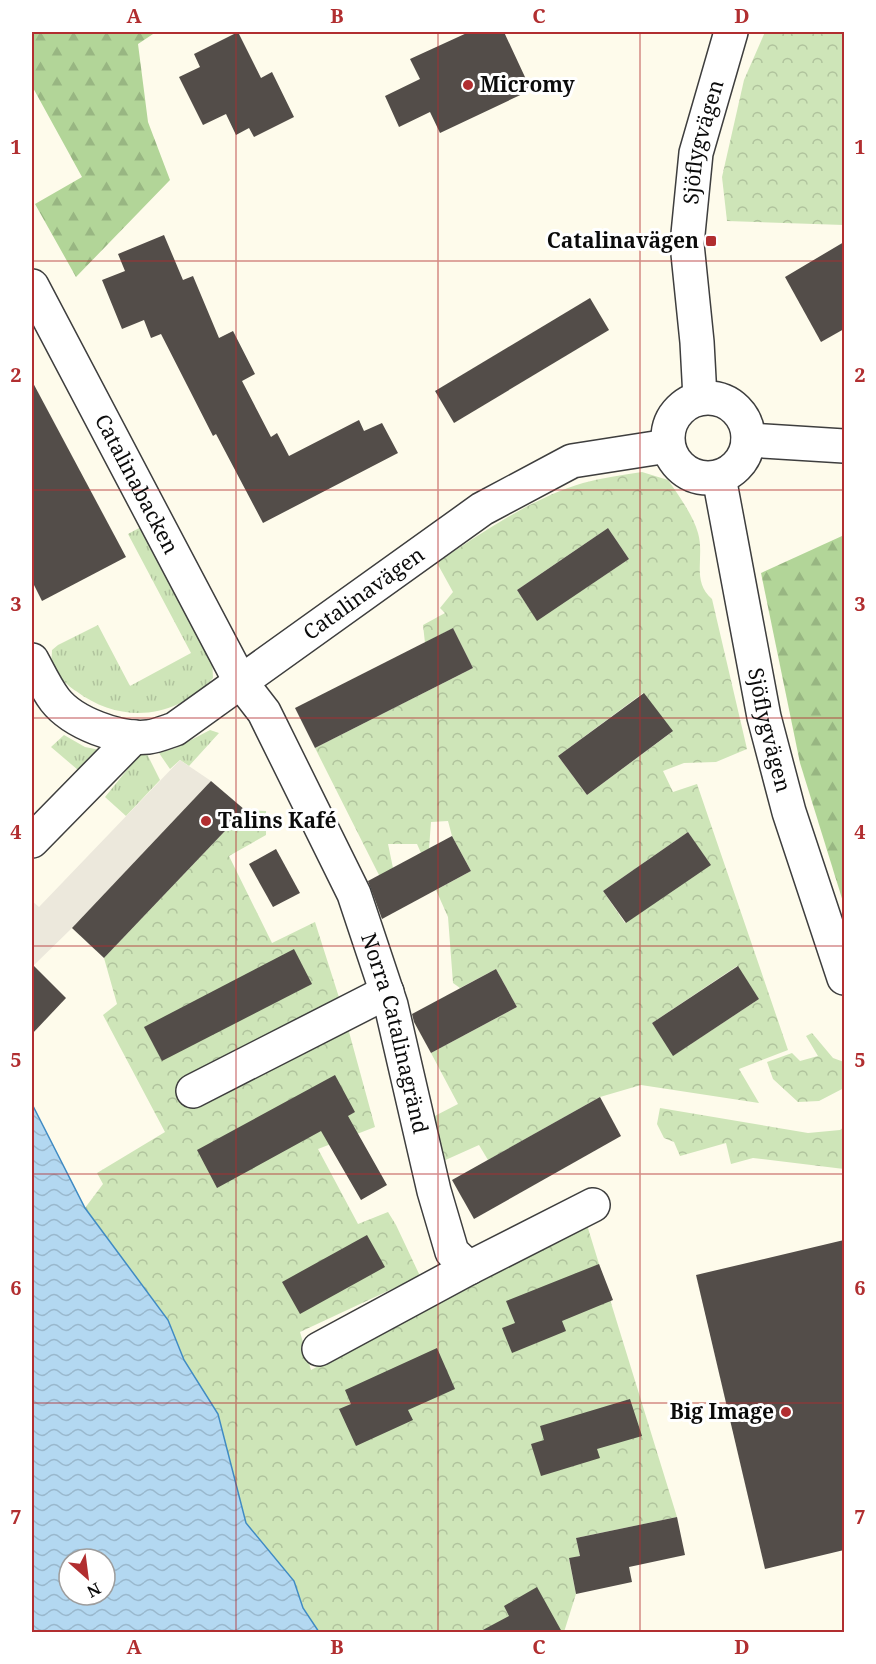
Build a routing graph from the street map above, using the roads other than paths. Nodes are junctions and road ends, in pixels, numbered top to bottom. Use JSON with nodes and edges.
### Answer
{"nodes":[{"id":1,"x":731,"y":32,"type":"edge"},
{"id":2,"x":32,"y":286,"type":"edge"},
{"id":3,"x":700,"y":398,"type":"junction"},
{"id":4,"x":748,"y":441,"type":"junction"},
{"id":5,"x":668,"y":446,"type":"junction"},
{"id":6,"x":844,"y":446,"type":"edge"},
{"id":7,"x":719,"y":477,"type":"junction"},
{"id":8,"x":32,"y":660,"type":"edge"},
{"id":9,"x":240,"y":681,"type":"junction"},
{"id":10,"x":134,"y":737,"type":"junction"},
{"id":11,"x":32,"y":841,"type":"edge"},
{"id":12,"x":844,"y":978,"type":"edge"},
{"id":13,"x":387,"y":992,"type":"junction"},
{"id":14,"x":193,"y":1091,"type":"dead end"},
{"id":15,"x":593,"y":1205,"type":"dead end"},
{"id":16,"x":469,"y":1268,"type":"junction"},
{"id":17,"x":319,"y":1349,"type":"dead end"}],
"edges":[{"from":1,"to":3,"type":"street","name":"Sjöflygvägen"},
{"from":2,"to":9,"type":"street","name":"Catalinabacken"},
{"from":3,"to":4,"type":"street"},
{"from":3,"to":5,"type":"street"},
{"from":4,"to":6,"type":"street"},
{"from":4,"to":7,"type":"street"},
{"from":5,"to":7,"type":"street"},
{"from":5,"to":9,"type":"street","name":"Catalinavägen"},
{"from":7,"to":12,"type":"street","name":"Sjöflygvägen"},
{"from":8,"to":10,"type":"street"},
{"from":9,"to":10,"type":"street","name":"Catalinavägen"},
{"from":9,"to":13,"type":"street","name":"Norra Catalinagränd"},
{"from":10,"to":11,"type":"street"},
{"from":13,"to":14,"type":"street"},
{"from":13,"to":16,"type":"street","name":"Norra Catalinagränd"},
{"from":15,"to":16,"type":"street"},
{"from":16,"to":17,"type":"street"}]}
